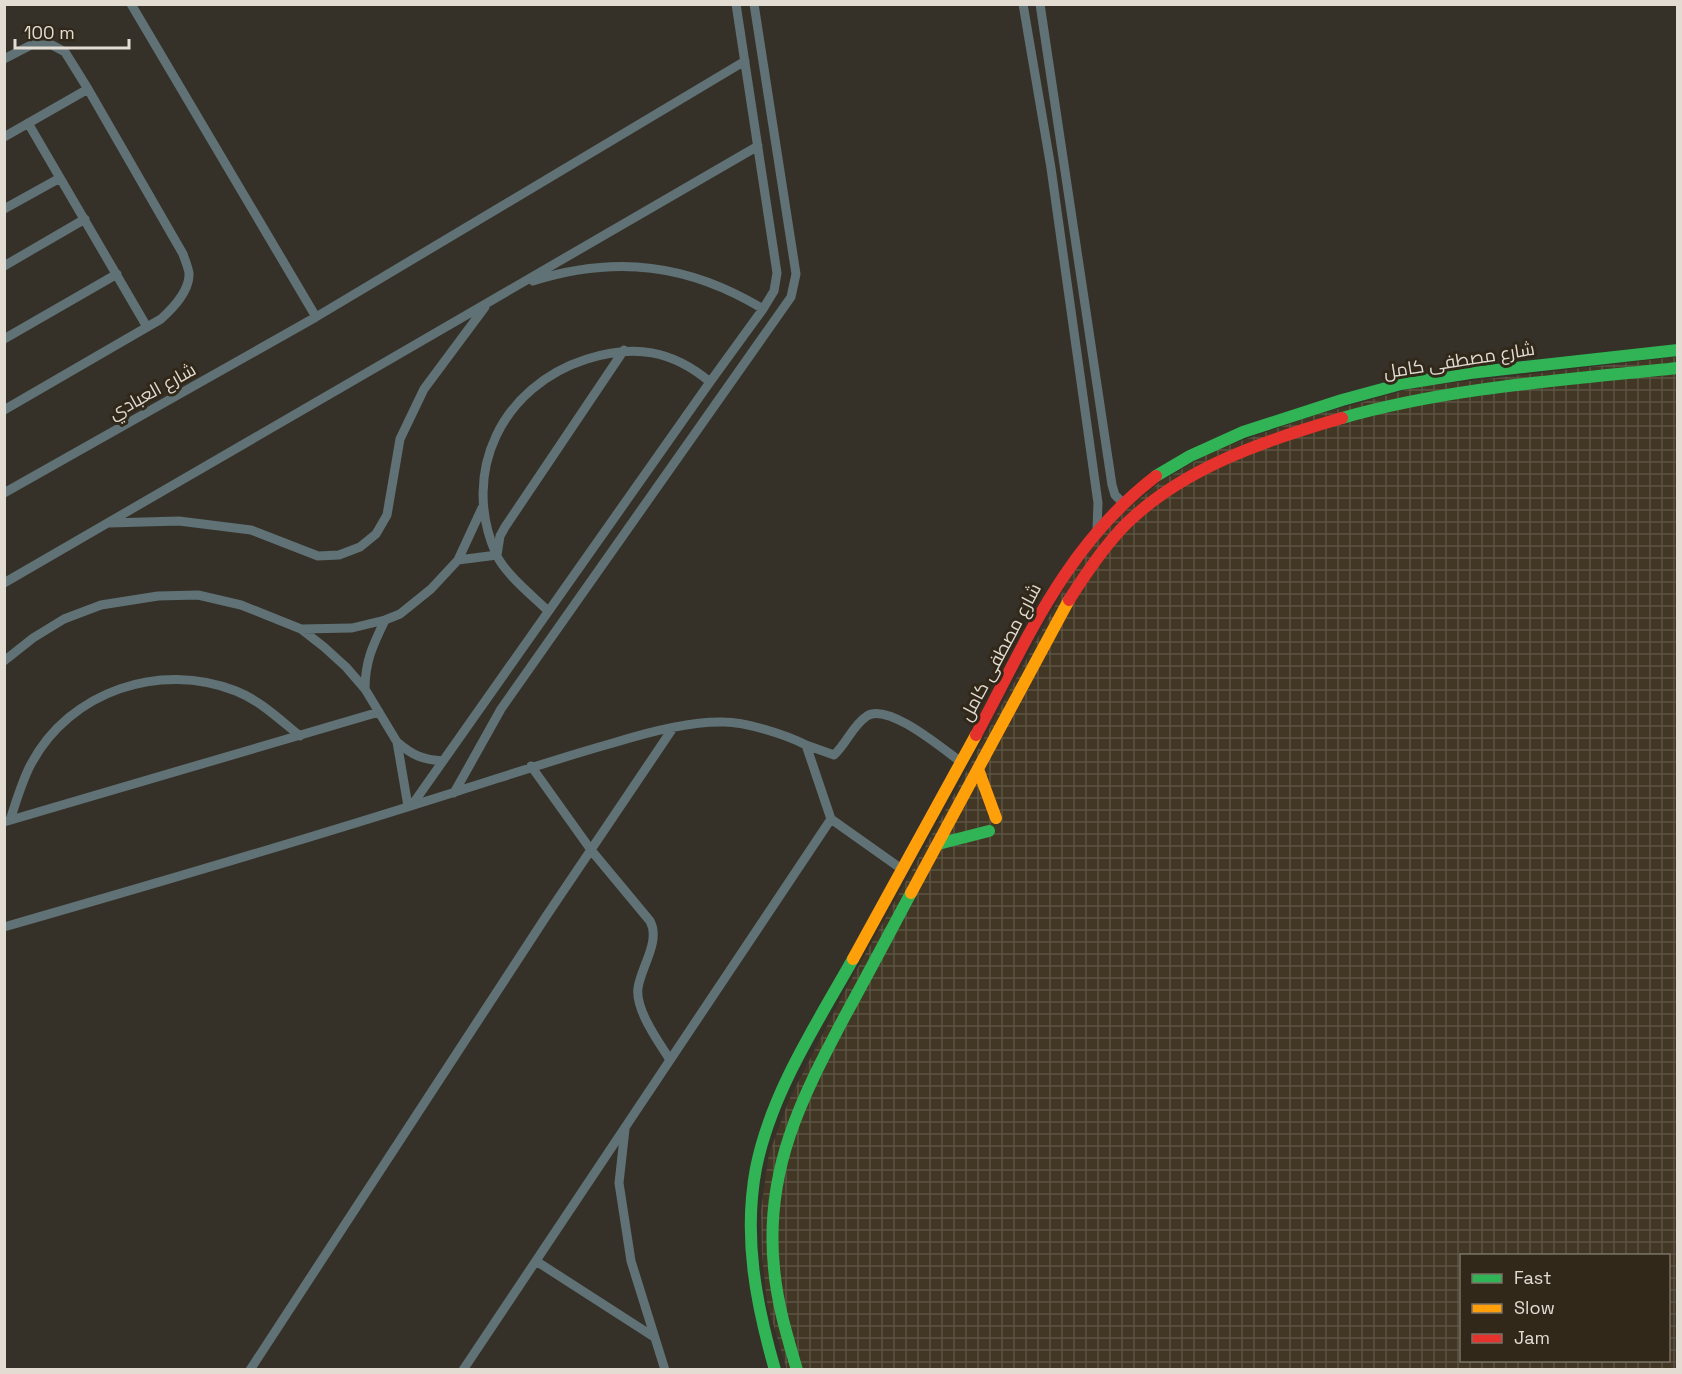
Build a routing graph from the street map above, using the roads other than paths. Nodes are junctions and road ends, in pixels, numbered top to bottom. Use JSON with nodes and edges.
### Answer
{"nodes":[{"id":1,"x":131,"y":4,"type":"edge"},
{"id":2,"x":736,"y":4,"type":"edge"},
{"id":3,"x":754,"y":4,"type":"edge"},
{"id":4,"x":1023,"y":4,"type":"edge"},
{"id":5,"x":1040,"y":4,"type":"edge"},
{"id":6,"x":4,"y":59,"type":"edge"},
{"id":7,"x":745,"y":61,"type":"junction"},
{"id":8,"x":88,"y":88,"type":"junction"},
{"id":9,"x":28,"y":123,"type":"junction"},
{"id":10,"x":4,"y":137,"type":"edge"},
{"id":11,"x":758,"y":146,"type":"junction"},
{"id":12,"x":60,"y":178,"type":"junction"},
{"id":13,"x":4,"y":210,"type":"edge"},
{"id":14,"x":84,"y":219,"type":"junction"},
{"id":15,"x":4,"y":266,"type":"edge"},
{"id":16,"x":117,"y":274,"type":"junction"},
{"id":17,"x":518,"y":285,"type":"junction"},
{"id":18,"x":488,"y":303,"type":"junction"},
{"id":19,"x":763,"y":309,"type":"junction"},
{"id":20,"x":316,"y":317,"type":"junction"},
{"id":21,"x":147,"y":327,"type":"junction"},
{"id":22,"x":4,"y":339,"type":"edge"},
{"id":23,"x":624,"y":350,"type":"junction"},
{"id":24,"x":1677,"y":350,"type":"edge"},
{"id":25,"x":1677,"y":368,"type":"edge"},
{"id":26,"x":710,"y":382,"type":"junction"},
{"id":27,"x":4,"y":410,"type":"edge"},
{"id":28,"x":1294,"y":415,"type":"junction"},
{"id":29,"x":1299,"y":432,"type":"junction"},
{"id":30,"x":4,"y":493,"type":"edge"},
{"id":31,"x":1123,"y":503,"type":"junction"},
{"id":32,"x":482,"y":508,"type":"junction"},
{"id":33,"x":107,"y":523,"type":"junction"},
{"id":34,"x":1097,"y":529,"type":"junction"},
{"id":35,"x":496,"y":555,"type":"junction"},
{"id":36,"x":458,"y":560,"type":"junction"},
{"id":37,"x":4,"y":583,"type":"edge"},
{"id":38,"x":549,"y":611,"type":"junction"},
{"id":39,"x":384,"y":620,"type":"junction"},
{"id":40,"x":301,"y":629,"type":"junction"},
{"id":41,"x":4,"y":661,"type":"edge"},
{"id":42,"x":365,"y":689,"type":"junction"},
{"id":43,"x":379,"y":712,"type":"junction"},
{"id":44,"x":673,"y":728,"type":"junction"},
{"id":45,"x":300,"y":736,"type":"junction"},
{"id":46,"x":397,"y":742,"type":"junction"},
{"id":47,"x":806,"y":745,"type":"junction"},
{"id":48,"x":442,"y":761,"type":"junction"},
{"id":49,"x":961,"y":762,"type":"junction"},
{"id":50,"x":531,"y":766,"type":"junction"},
{"id":51,"x":978,"y":769,"type":"junction"},
{"id":52,"x":946,"y":790,"type":"junction"},
{"id":53,"x":454,"y":793,"type":"junction"},
{"id":54,"x":962,"y":799,"type":"junction"},
{"id":55,"x":939,"y":804,"type":"junction"},
{"id":56,"x":410,"y":806,"type":"junction"},
{"id":57,"x":955,"y":812,"type":"junction"},
{"id":58,"x":996,"y":818,"type":"dead end"},
{"id":59,"x":831,"y":819,"type":"junction"},
{"id":60,"x":7,"y":821,"type":"edge"},
{"id":61,"x":989,"y":831,"type":"dead end"},
{"id":62,"x":938,"y":844,"type":"junction"},
{"id":63,"x":591,"y":850,"type":"junction"},
{"id":64,"x":903,"y":870,"type":"junction"},
{"id":65,"x":4,"y":927,"type":"edge"},
{"id":66,"x":670,"y":1060,"type":"junction"},
{"id":67,"x":625,"y":1126,"type":"junction"},
{"id":68,"x":536,"y":1261,"type":"junction"},
{"id":69,"x":783,"y":1323,"type":"junction"},
{"id":70,"x":762,"y":1329,"type":"junction"},
{"id":71,"x":654,"y":1336,"type":"junction"},
{"id":72,"x":250,"y":1370,"type":"edge"},
{"id":73,"x":463,"y":1370,"type":"edge"},
{"id":74,"x":665,"y":1370,"type":"edge"},
{"id":75,"x":775,"y":1370,"type":"edge"},
{"id":76,"x":797,"y":1370,"type":"edge"}],
"edges":[{"from":1,"to":20,"type":"street"},
{"from":2,"to":7,"type":"street"},
{"from":3,"to":53,"type":"street"},
{"from":4,"to":34,"type":"street"},
{"from":5,"to":31,"type":"street"},
{"from":6,"to":8,"type":"street"},
{"from":7,"to":11,"type":"street"},
{"from":7,"to":20,"type":"street","name":"شارع العبادي"},
{"from":8,"to":9,"type":"street"},
{"from":8,"to":21,"type":"street"},
{"from":9,"to":10,"type":"street"},
{"from":9,"to":12,"type":"street"},
{"from":11,"to":17,"type":"street"},
{"from":11,"to":19,"type":"street"},
{"from":12,"to":13,"type":"street"},
{"from":12,"to":14,"type":"street"},
{"from":14,"to":15,"type":"street"},
{"from":14,"to":16,"type":"street"},
{"from":16,"to":21,"type":"street"},
{"from":16,"to":22,"type":"street"},
{"from":17,"to":18,"type":"street"},
{"from":17,"to":19,"type":"street"},
{"from":18,"to":33,"type":"street"},
{"from":18,"to":33,"type":"street"},
{"from":19,"to":26,"type":"street"},
{"from":20,"to":30,"type":"street","name":"شارع العبادي"},
{"from":21,"to":27,"type":"street"},
{"from":23,"to":26,"type":"street"},
{"from":23,"to":32,"type":"street"},
{"from":23,"to":35,"type":"street"},
{"from":24,"to":28,"type":"street","name":"شارع مصطفى كامل"},
{"from":25,"to":29,"type":"street","name":"شارع مصطفى كامل"},
{"from":26,"to":38,"type":"street"},
{"from":28,"to":29,"type":"street"},
{"from":28,"to":31,"type":"street","name":"شارع مصطفى كامل"},
{"from":29,"to":51,"type":"street","name":"شارع مصطفى كامل"},
{"from":31,"to":34,"type":"street","name":"شارع مصطفى كامل"},
{"from":32,"to":35,"type":"street"},
{"from":32,"to":36,"type":"street"},
{"from":33,"to":37,"type":"street"},
{"from":34,"to":49,"type":"street","name":"شارع مصطفى كامل"},
{"from":35,"to":36,"type":"street"},
{"from":35,"to":38,"type":"street"},
{"from":36,"to":39,"type":"street"},
{"from":38,"to":48,"type":"street"},
{"from":39,"to":40,"type":"street"},
{"from":39,"to":42,"type":"street"},
{"from":40,"to":41,"type":"street"},
{"from":40,"to":42,"type":"street"},
{"from":42,"to":43,"type":"street"},
{"from":43,"to":45,"type":"street"},
{"from":43,"to":46,"type":"street"},
{"from":44,"to":47,"type":"street"},
{"from":44,"to":50,"type":"street"},
{"from":44,"to":63,"type":"street"},
{"from":45,"to":60,"type":"street"},
{"from":45,"to":60,"type":"street"},
{"from":46,"to":48,"type":"street"},
{"from":46,"to":56,"type":"street"},
{"from":47,"to":49,"type":"street"},
{"from":47,"to":59,"type":"street"},
{"from":48,"to":56,"type":"street"},
{"from":49,"to":52,"type":"street","name":"شارع مصطفى كامل"},
{"from":50,"to":53,"type":"street"},
{"from":50,"to":63,"type":"street"},
{"from":51,"to":54,"type":"street","name":"شارع مصطفى كامل"},
{"from":51,"to":58,"type":"street"},
{"from":52,"to":54,"type":"street"},
{"from":52,"to":55,"type":"street","name":"شارع مصطفى كامل"},
{"from":53,"to":56,"type":"street"},
{"from":54,"to":57,"type":"street","name":"شارع مصطفى كامل"},
{"from":55,"to":57,"type":"street"},
{"from":55,"to":64,"type":"street","name":"شارع مصطفى كامل"},
{"from":56,"to":65,"type":"street"},
{"from":57,"to":62,"type":"street","name":"شارع مصطفى كامل"},
{"from":59,"to":64,"type":"street"},
{"from":59,"to":66,"type":"street"},
{"from":61,"to":62,"type":"street"},
{"from":62,"to":69,"type":"street","name":"شارع مصطفى كامل"},
{"from":63,"to":66,"type":"street"},
{"from":63,"to":72,"type":"street"},
{"from":64,"to":70,"type":"street","name":"شارع مصطفى كامل"},
{"from":66,"to":67,"type":"street"},
{"from":67,"to":68,"type":"street"},
{"from":67,"to":71,"type":"street"},
{"from":68,"to":71,"type":"street"},
{"from":68,"to":73,"type":"street"},
{"from":69,"to":70,"type":"street"},
{"from":69,"to":76,"type":"street","name":"شارع مصطفى كامل"},
{"from":70,"to":75,"type":"street","name":"شارع مصطفى كامل"},
{"from":71,"to":74,"type":"street"}]}
